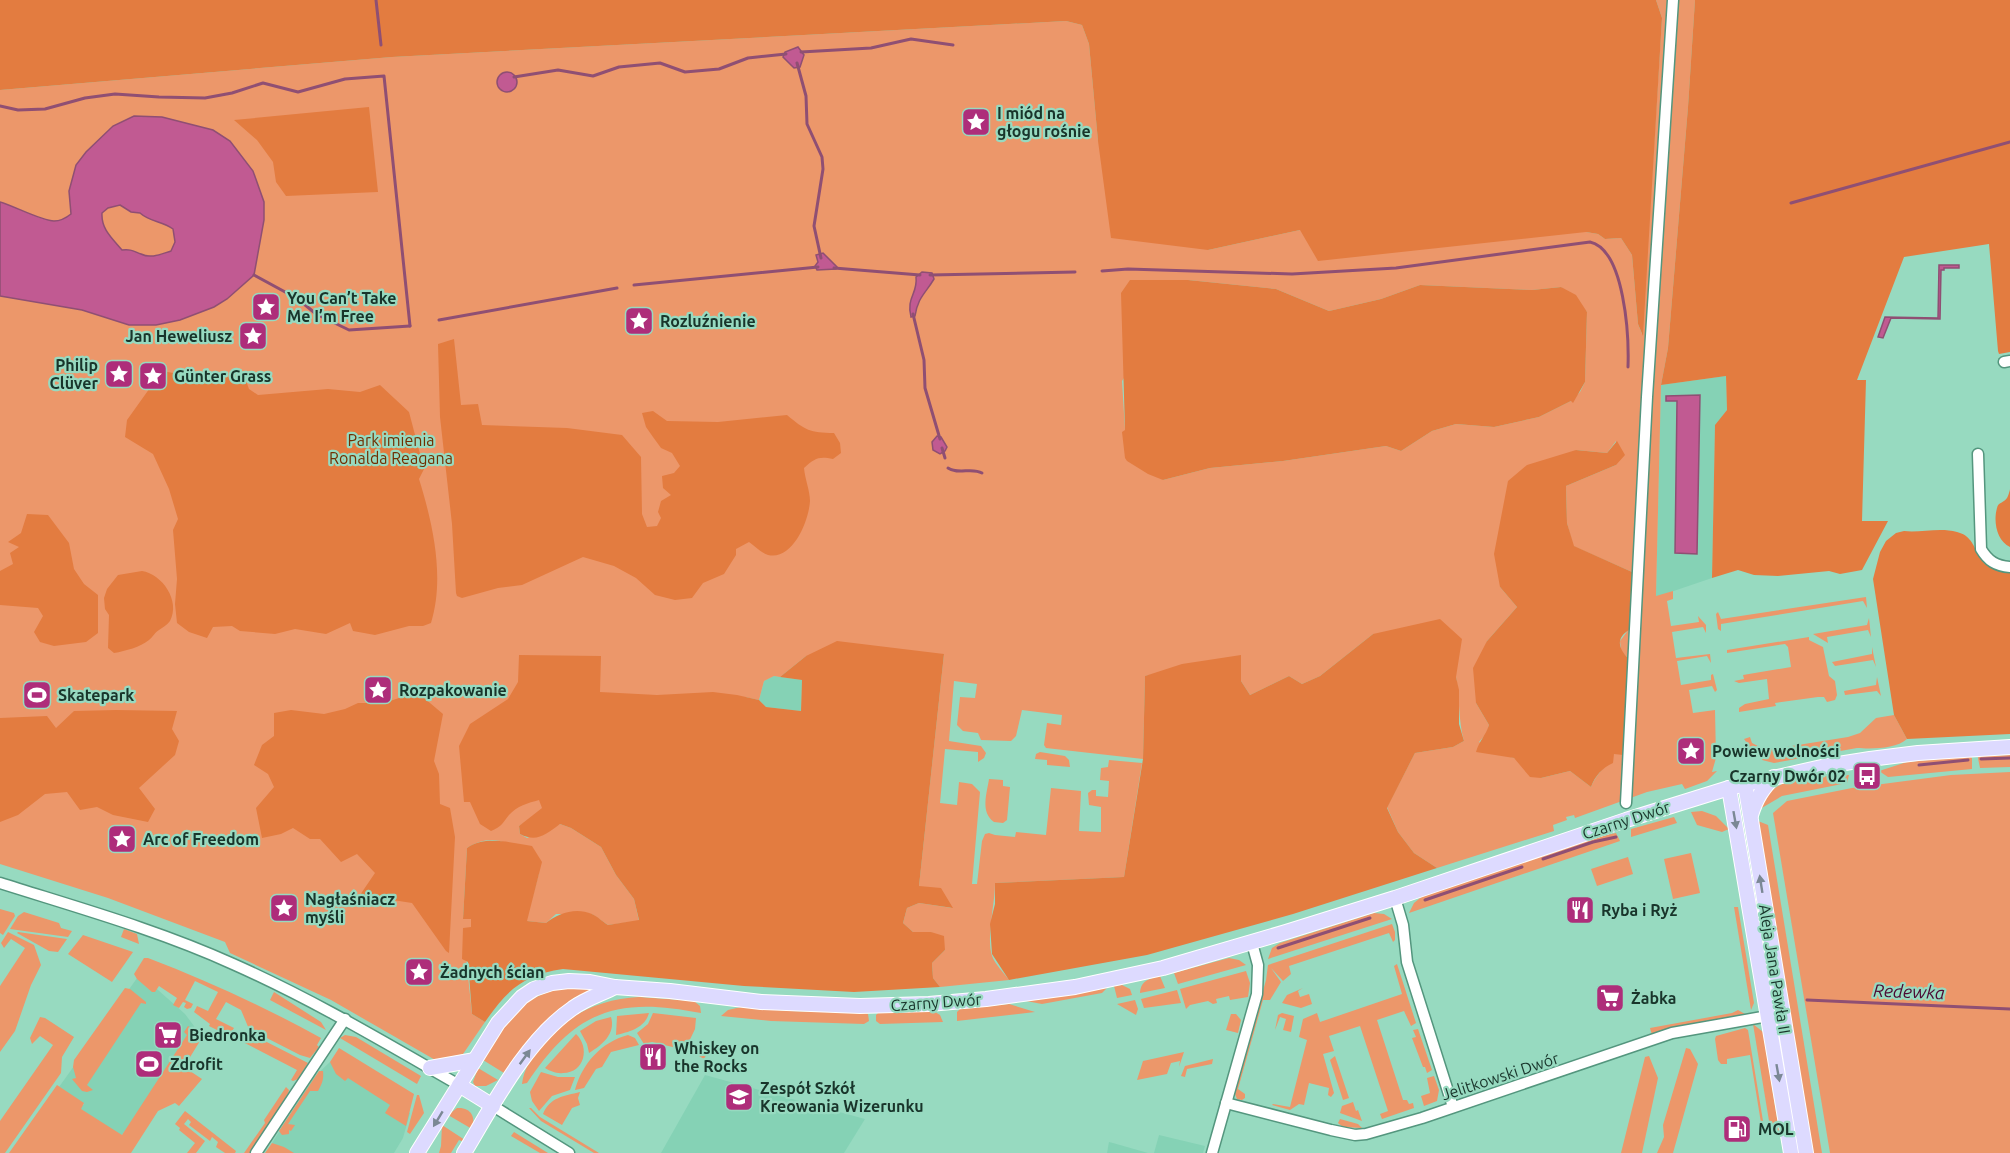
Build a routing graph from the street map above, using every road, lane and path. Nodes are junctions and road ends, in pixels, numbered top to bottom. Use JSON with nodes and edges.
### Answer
{"nodes":[{"id":1,"x":1673,"y":0,"type":"edge"},
{"id":2,"x":1978,"y":454,"type":"dead end"},
{"id":3,"x":2010,"y":567,"type":"edge"},
{"id":4,"x":2010,"y":747,"type":"edge"},
{"id":5,"x":1774,"y":777,"type":"junction"},
{"id":6,"x":1745,"y":784,"type":"junction"},
{"id":7,"x":1729,"y":788,"type":"junction"},
{"id":8,"x":1626,"y":803,"type":"dead end"},
{"id":9,"x":1750,"y":819,"type":"junction"},
{"id":10,"x":0,"y":883,"type":"edge"},
{"id":11,"x":1395,"y":898,"type":"junction"},
{"id":12,"x":1252,"y":943,"type":"junction"},
{"id":13,"x":615,"y":987,"type":"junction"},
{"id":14,"x":1768,"y":1016,"type":"junction"},
{"id":15,"x":345,"y":1019,"type":"junction"},
{"id":16,"x":1784,"y":1020,"type":"junction"},
{"id":17,"x":475,"y":1060,"type":"junction"},
{"id":18,"x":430,"y":1068,"type":"junction"},
{"id":19,"x":459,"y":1085,"type":"junction"},
{"id":20,"x":1226,"y":1103,"type":"junction"},
{"id":21,"x":493,"y":1106,"type":"junction"},
{"id":22,"x":1453,"y":1107,"type":"junction"},
{"id":23,"x":256,"y":1153,"type":"edge"},
{"id":24,"x":417,"y":1153,"type":"edge"},
{"id":25,"x":464,"y":1153,"type":"edge"},
{"id":26,"x":569,"y":1153,"type":"edge"},
{"id":27,"x":1212,"y":1153,"type":"edge"},
{"id":28,"x":1791,"y":1153,"type":"edge"},
{"id":29,"x":1806,"y":1153,"type":"edge"}],
"edges":[{"from":1,"to":8,"type":"street"},
{"from":2,"to":3,"type":"street"},
{"from":4,"to":5,"type":"main road","name":"Czarny Dwór"},
{"from":5,"to":6,"type":"main road","name":"Czarny Dwór"},
{"from":5,"to":9,"type":"main road"},
{"from":6,"to":7,"type":"main road","name":"Czarny Dwór"},
{"from":6,"to":9,"type":"main road","name":"Aleja Jana Pawła II"},
{"from":7,"to":11,"type":"main road","name":"Czarny Dwór"},
{"from":7,"to":14,"type":"main road","name":"Aleja Jana Pawła II","one_way":true},
{"from":16,"to":9,"type":"main road","name":"Aleja Jana Pawła II","one_way":true},
{"from":10,"to":15,"type":"street"},
{"from":11,"to":12,"type":"main road","name":"Czarny Dwór"},
{"from":11,"to":22,"type":"street"},
{"from":12,"to":13,"type":"main road","name":"Czarny Dwór"},
{"from":12,"to":20,"type":"street"},
{"from":13,"to":17,"type":"main road","name":"Czarny Dwór"},
{"from":21,"to":13,"type":"main road","one_way":true},
{"from":14,"to":16,"type":"street","name":"Jelitkowski Dwór"},
{"from":14,"to":22,"type":"street","name":"Jelitkowski Dwór"},
{"from":14,"to":28,"type":"main road","name":"Aleja Jana Pawła II","one_way":true},
{"from":15,"to":18,"type":"street"},
{"from":15,"to":23,"type":"street"},
{"from":16,"to":29,"type":"main road","name":"Aleja Jana Pawła II"},
{"from":17,"to":18,"type":"main road"},
{"from":17,"to":19,"type":"main road","name":"Czarny Dwór"},
{"from":18,"to":19,"type":"street"},
{"from":19,"to":21,"type":"main road"},
{"from":19,"to":24,"type":"main road","name":"Czarny Dwór","one_way":true},
{"from":20,"to":22,"type":"street","name":"Jelitkowski Dwór"},
{"from":20,"to":27,"type":"street"},
{"from":21,"to":25,"type":"main road"},
{"from":21,"to":26,"type":"street"}]}
